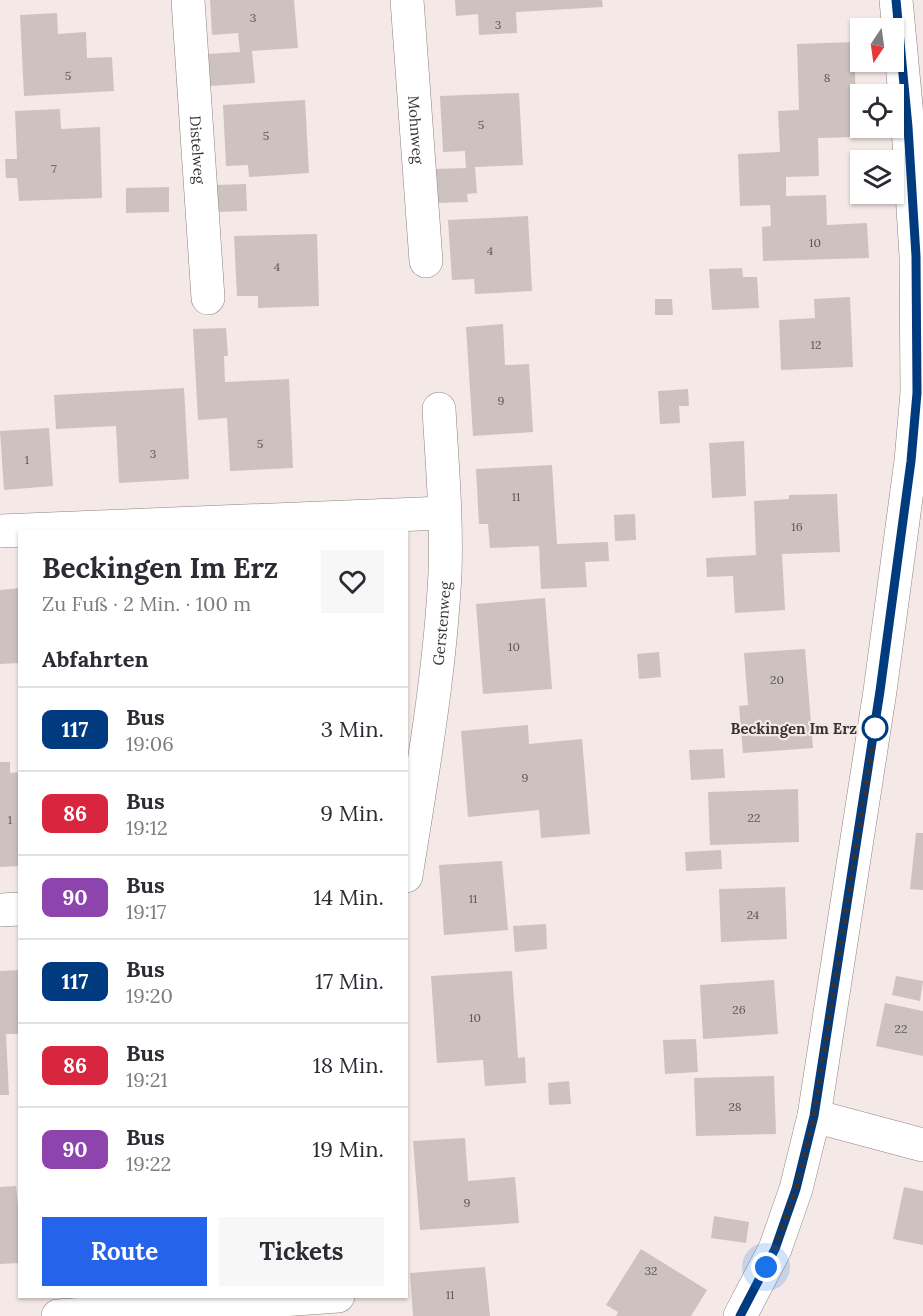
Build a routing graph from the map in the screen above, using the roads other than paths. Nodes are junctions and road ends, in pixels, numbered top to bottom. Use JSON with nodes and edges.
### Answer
{"nodes":[{"id":1,"x":188,"y":0,"type":"edge"},
{"id":2,"x":407,"y":0,"type":"edge"},
{"id":3,"x":896,"y":0,"type":"edge"},
{"id":4,"x":426,"y":261,"type":"dead end"},
{"id":5,"x":208,"y":298,"type":"dead end"},
{"id":6,"x":439,"y":409,"type":"dead end"},
{"id":7,"x":917,"y":462,"type":"edge"},
{"id":8,"x":444,"y":513,"type":"junction"},
{"id":9,"x":18,"y":530,"type":"edge"},
{"id":10,"x":25,"y":530,"type":"edge"},
{"id":11,"x":0,"y":531,"type":"edge"},
{"id":12,"x":408,"y":863,"type":"edge"},
{"id":13,"x":18,"y":909,"type":"edge"},
{"id":14,"x":0,"y":910,"type":"edge"},
{"id":15,"x":814,"y":1116,"type":"junction"},
{"id":16,"x":923,"y":1145,"type":"edge"},
{"id":17,"x":311,"y":1298,"type":"edge"},
{"id":18,"x":353,"y":1298,"type":"edge"},
{"id":19,"x":58,"y":1316,"type":"edge"},
{"id":20,"x":352,"y":1316,"type":"edge"},
{"id":21,"x":740,"y":1316,"type":"edge"}],
"edges":[{"from":1,"to":5,"type":"street","name":"Distelweg"},
{"from":2,"to":4,"type":"street","name":"Mohnweg"},
{"from":3,"to":7,"type":"street"},
{"from":6,"to":8,"type":"street","name":"Gerstenweg"},
{"from":7,"to":15,"type":"street"},
{"from":8,"to":10,"type":"street"},
{"from":8,"to":12,"type":"street","name":"Gerstenweg"},
{"from":9,"to":11,"type":"street"},
{"from":13,"to":14,"type":"street"},
{"from":15,"to":16,"type":"street"},
{"from":15,"to":21,"type":"street"},
{"from":17,"to":19,"type":"street"},
{"from":18,"to":20,"type":"street"}]}
